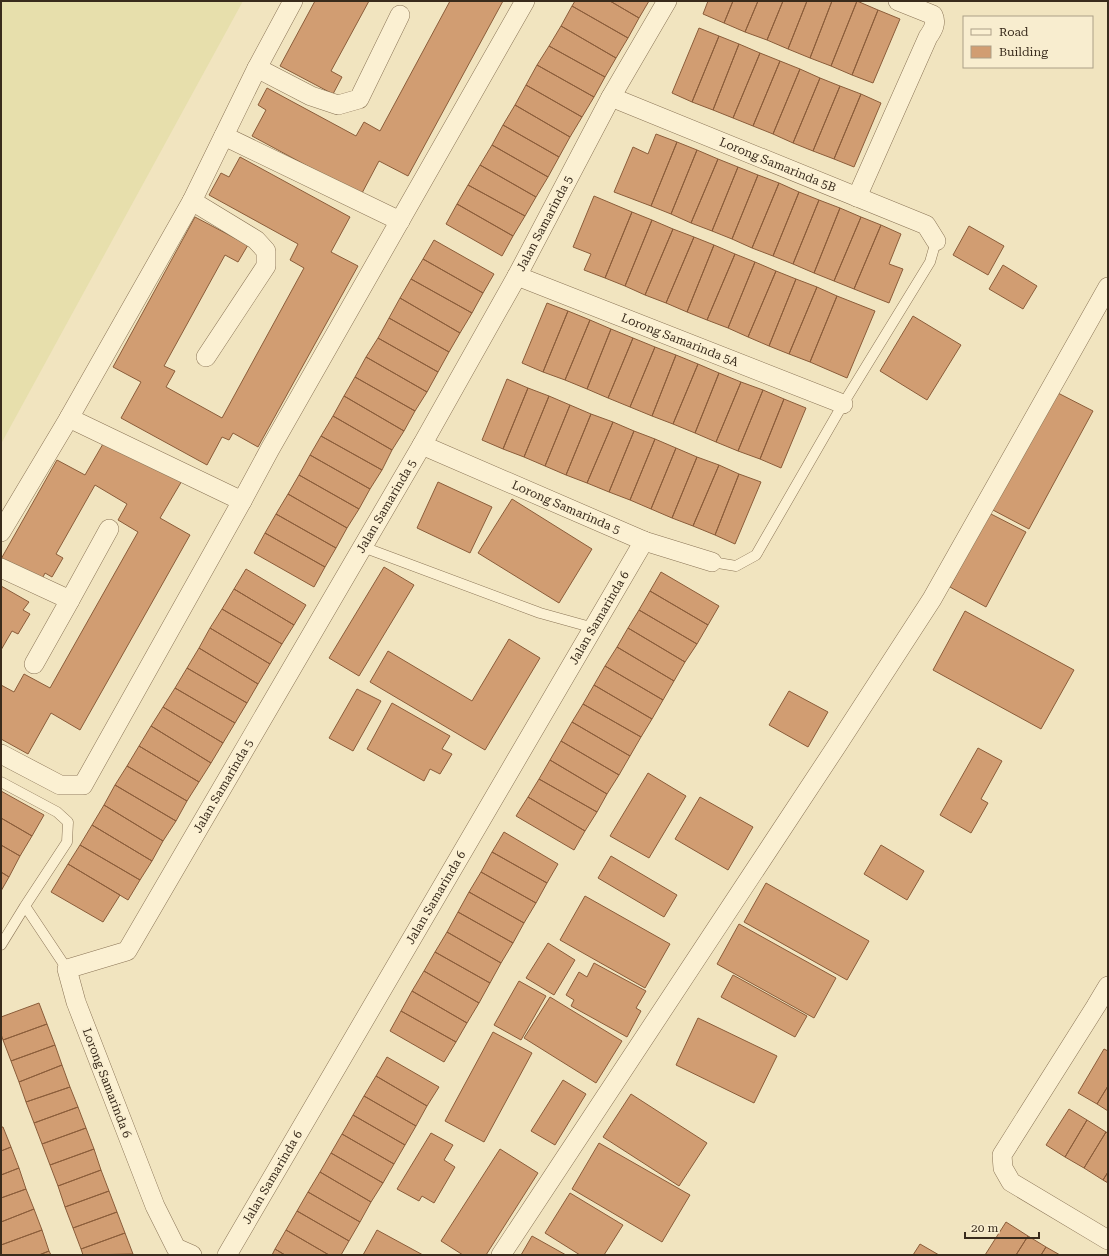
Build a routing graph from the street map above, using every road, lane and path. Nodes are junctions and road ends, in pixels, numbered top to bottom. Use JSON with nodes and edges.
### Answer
{"nodes":[{"id":1,"x":293,"y":1,"type":"edge"},
{"id":2,"x":525,"y":1,"type":"edge"},
{"id":3,"x":667,"y":1,"type":"edge"},
{"id":4,"x":898,"y":1,"type":"edge"},
{"id":5,"x":400,"y":15,"type":"dead end"},
{"id":6,"x":257,"y":68,"type":"junction"},
{"id":7,"x":611,"y":97,"type":"junction"},
{"id":8,"x":224,"y":136,"type":"junction"},
{"id":9,"x":857,"y":197,"type":"junction"},
{"id":10,"x":192,"y":201,"type":"junction"},
{"id":11,"x":400,"y":221,"type":"junction"},
{"id":12,"x":936,"y":241,"type":"joint"},
{"id":13,"x":517,"y":276,"type":"junction"},
{"id":14,"x":1108,"y":287,"type":"edge"},
{"id":15,"x":206,"y":357,"type":"dead end"},
{"id":16,"x":842,"y":404,"type":"junction"},
{"id":17,"x":69,"y":418,"type":"junction"},
{"id":18,"x":422,"y":445,"type":"junction"},
{"id":19,"x":242,"y":501,"type":"junction"},
{"id":20,"x":109,"y":529,"type":"dead end"},
{"id":21,"x":1,"y":532,"type":"edge"},
{"id":22,"x":644,"y":541,"type":"junction"},
{"id":23,"x":363,"y":547,"type":"junction"},
{"id":24,"x":712,"y":562,"type":"joint"},
{"id":25,"x":1,"y":568,"type":"edge"},
{"id":26,"x":70,"y":600,"type":"junction"},
{"id":27,"x":594,"y":628,"type":"junction"},
{"id":28,"x":34,"y":664,"type":"dead end"},
{"id":29,"x":1,"y":754,"type":"edge"},
{"id":30,"x":1,"y":782,"type":"edge"},
{"id":31,"x":25,"y":906,"type":"junction"},
{"id":32,"x":1,"y":945,"type":"edge"},
{"id":33,"x":67,"y":969,"type":"junction"},
{"id":34,"x":1108,"y":986,"type":"edge"},
{"id":35,"x":1102,"y":1010,"type":"edge"},
{"id":36,"x":1108,"y":1240,"type":"edge"},
{"id":37,"x":192,"y":1255,"type":"edge"},
{"id":38,"x":227,"y":1255,"type":"edge"},
{"id":39,"x":501,"y":1255,"type":"edge"}],
"edges":[{"from":1,"to":6,"type":"street"},
{"from":2,"to":11,"type":"street"},
{"from":3,"to":7,"type":"street","name":"Jalan Samarinda 5"},
{"from":4,"to":9,"type":"street"},
{"from":5,"to":6,"type":"street"},
{"from":6,"to":8,"type":"street"},
{"from":7,"to":9,"type":"street","name":"Lorong Samarinda 5B"},
{"from":7,"to":13,"type":"street","name":"Jalan Samarinda 5"},
{"from":8,"to":10,"type":"street"},
{"from":8,"to":11,"type":"street"},
{"from":9,"to":12,"type":"street","name":"Lorong Samarinda 5B"},
{"from":10,"to":15,"type":"street"},
{"from":10,"to":17,"type":"street"},
{"from":11,"to":19,"type":"street"},
{"from":12,"to":16,"type":"lane"},
{"from":13,"to":16,"type":"street","name":"Lorong Samarinda 5A"},
{"from":13,"to":18,"type":"street","name":"Jalan Samarinda 5"},
{"from":14,"to":39,"type":"street"},
{"from":16,"to":24,"type":"lane"},
{"from":17,"to":19,"type":"street"},
{"from":17,"to":21,"type":"street"},
{"from":18,"to":22,"type":"street","name":"Lorong Samarinda 5"},
{"from":18,"to":23,"type":"street","name":"Jalan Samarinda 5"},
{"from":19,"to":29,"type":"street"},
{"from":20,"to":26,"type":"street"},
{"from":22,"to":24,"type":"street","name":"Lorong Samarinda 5"},
{"from":22,"to":27,"type":"street","name":"Jalan Samarinda 6"},
{"from":23,"to":27,"type":"lane"},
{"from":23,"to":33,"type":"street","name":"Jalan Samarinda 5"},
{"from":25,"to":26,"type":"street"},
{"from":26,"to":28,"type":"street"},
{"from":27,"to":38,"type":"street","name":"Jalan Samarinda 6"},
{"from":30,"to":31,"type":"lane"},
{"from":31,"to":32,"type":"lane"},
{"from":31,"to":33,"type":"lane","name":"Lorong Samarinda 6"},
{"from":33,"to":37,"type":"street","name":"Lorong Samarinda 6"},
{"from":34,"to":35,"type":"street"},
{"from":35,"to":36,"type":"street"}]}
